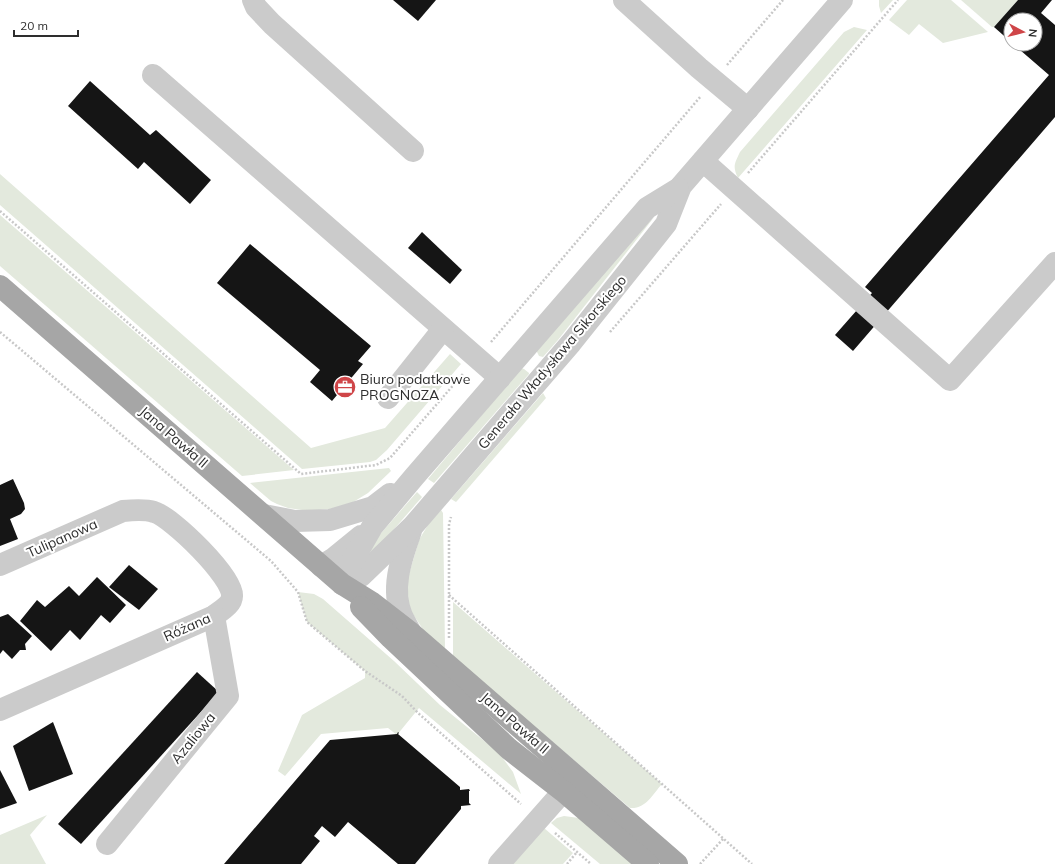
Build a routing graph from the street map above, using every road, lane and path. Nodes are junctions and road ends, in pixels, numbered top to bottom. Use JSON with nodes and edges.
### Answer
{"nodes":[{"id":1,"x":253,"y":0,"type":"edge"},
{"id":2,"x":624,"y":0,"type":"edge"},
{"id":3,"x":842,"y":0,"type":"edge"},
{"id":4,"x":898,"y":0,"type":"edge"},
{"id":5,"x":153,"y":75,"type":"dead end"},
{"id":6,"x":748,"y":109,"type":"junction"},
{"id":7,"x":413,"y":151,"type":"dead end"},
{"id":8,"x":703,"y":161,"type":"junction"},
{"id":9,"x":678,"y":189,"type":"junction"},
{"id":10,"x":734,"y":189,"type":"junction"},
{"id":11,"x":1055,"y":264,"type":"edge"},
{"id":12,"x":0,"y":286,"type":"edge"},
{"id":13,"x":443,"y":329,"type":"junction"},
{"id":14,"x":0,"y":332,"type":"edge"},
{"id":15,"x":605,"y":338,"type":"dead end"},
{"id":16,"x":500,"y":378,"type":"junction"},
{"id":17,"x":388,"y":398,"type":"dead end"},
{"id":18,"x":414,"y":477,"type":"junction"},
{"id":19,"x":124,"y":510,"type":"joint"},
{"id":20,"x":264,"y":515,"type":"junction"},
{"id":21,"x":452,"y":515,"type":"dead end"},
{"id":22,"x":413,"y":526,"type":"junction"},
{"id":23,"x":372,"y":527,"type":"junction"},
{"id":24,"x":0,"y":565,"type":"edge"},
{"id":25,"x":322,"y":566,"type":"junction"},
{"id":26,"x":345,"y":586,"type":"junction"},
{"id":27,"x":449,"y":595,"type":"junction"},
{"id":28,"x":214,"y":616,"type":"junction"},
{"id":29,"x":411,"y":633,"type":"junction"},
{"id":30,"x":449,"y":642,"type":"dead end"},
{"id":31,"x":0,"y":710,"type":"edge"},
{"id":32,"x":570,"y":784,"type":"junction"},
{"id":33,"x":521,"y":804,"type":"dead end"},
{"id":34,"x":551,"y":830,"type":"dead end"},
{"id":35,"x":724,"y":838,"type":"junction"},
{"id":36,"x":108,"y":844,"type":"dead end"},
{"id":37,"x":578,"y":852,"type":"junction"},
{"id":38,"x":500,"y":864,"type":"edge"},
{"id":39,"x":567,"y":864,"type":"edge"},
{"id":40,"x":591,"y":864,"type":"edge"},
{"id":41,"x":648,"y":864,"type":"edge"},
{"id":42,"x":677,"y":864,"type":"edge"},
{"id":43,"x":700,"y":864,"type":"edge"},
{"id":44,"x":752,"y":864,"type":"edge"}],
"edges":[{"from":1,"to":7,"type":"street"},
{"from":2,"to":6,"type":"street"},
{"from":3,"to":6,"type":"street","name":"Generała Władysława Sikorskiego"},
{"from":4,"to":10,"type":"path"},
{"from":5,"to":13,"type":"street"},
{"from":6,"to":8,"type":"street","name":"Generała Władysława Sikorskiego"},
{"from":8,"to":9,"type":"street","name":"Generała Władysława Sikorskiego"},
{"from":8,"to":10,"type":"street"},
{"from":9,"to":16,"type":"street","name":"Generała Władysława Sikorskiego"},
{"from":9,"to":22,"type":"street","name":"Generała Władysława Sikorskiego"},
{"from":10,"to":11,"type":"street"},
{"from":10,"to":15,"type":"path"},
{"from":12,"to":20,"type":"main road","name":"Jana Pawła II"},
{"from":13,"to":16,"type":"street"},
{"from":13,"to":17,"type":"street"},
{"from":14,"to":33,"type":"path"},
{"from":16,"to":18,"type":"street","name":"Generała Władysława Sikorskiego"},
{"from":18,"to":20,"type":"street","name":"Generała Władysława Sikorskiego"},
{"from":18,"to":23,"type":"street","name":"Generała Władysława Sikorskiego"},
{"from":19,"to":24,"type":"street","name":"Tulipanowa"},
{"from":19,"to":28,"type":"street","name":"Różana"},
{"from":20,"to":25,"type":"main road","name":"Jana Pawła II"},
{"from":21,"to":27,"type":"path"},
{"from":22,"to":26,"type":"street","name":"Generała Władysława Sikorskiego"},
{"from":22,"to":29,"type":"street","name":"Generała Władysława Sikorskiego"},
{"from":23,"to":25,"type":"street","name":"Generała Władysława Sikorskiego"},
{"from":23,"to":26,"type":"street","name":"Generała Władysława Sikorskiego"},
{"from":25,"to":26,"type":"main road","name":"Jana Pawła II"},
{"from":26,"to":29,"type":"main road","name":"Jana Pawła II"},
{"from":26,"to":32,"type":"main road","name":"Jana Pawła II"},
{"from":27,"to":30,"type":"path"},
{"from":27,"to":35,"type":"path"},
{"from":28,"to":31,"type":"street","name":"Różana"},
{"from":28,"to":36,"type":"street","name":"Azaliowa"},
{"from":29,"to":32,"type":"main road","name":"Jana Pawła II"},
{"from":32,"to":38,"type":"street"},
{"from":32,"to":41,"type":"main road","name":"Jana Pawła II"},
{"from":32,"to":42,"type":"main road","name":"Jana Pawła II"},
{"from":34,"to":37,"type":"path"},
{"from":35,"to":43,"type":"path"},
{"from":35,"to":44,"type":"path"},
{"from":37,"to":39,"type":"path"},
{"from":37,"to":40,"type":"path"}]}
